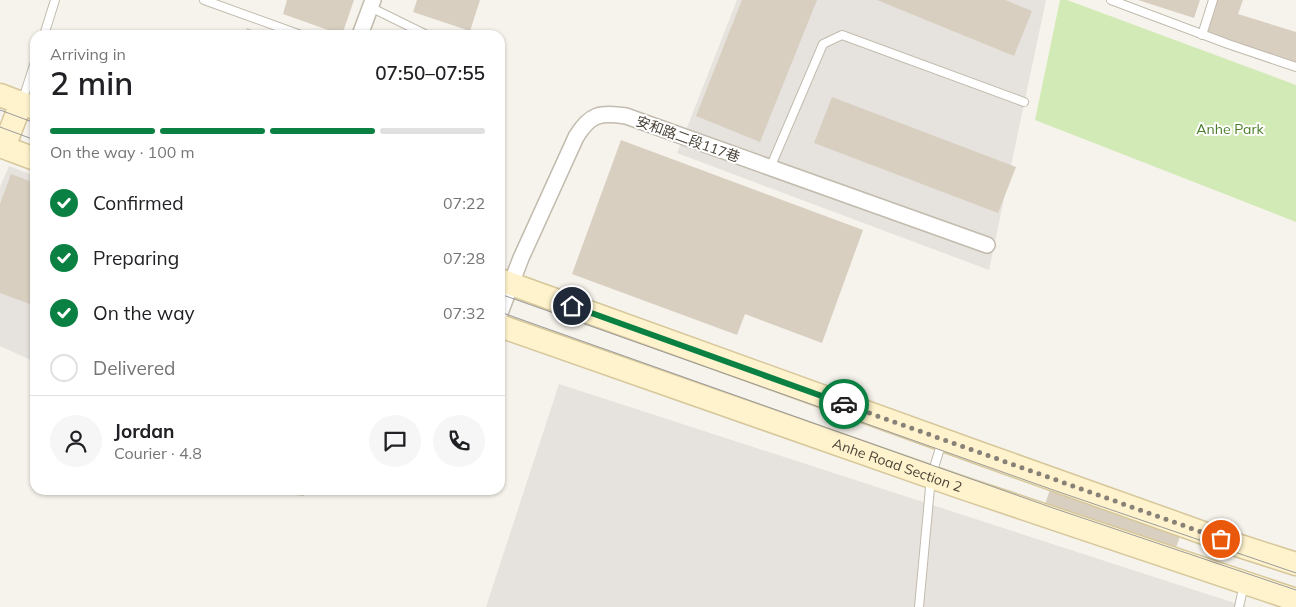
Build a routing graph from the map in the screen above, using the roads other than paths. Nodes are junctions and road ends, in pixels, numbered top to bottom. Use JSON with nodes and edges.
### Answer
{"nodes":[{"id":1,"x":55,"y":0,"type":"edge"},
{"id":2,"x":204,"y":0,"type":"edge"},
{"id":3,"x":1111,"y":0,"type":"edge"},
{"id":4,"x":1213,"y":0,"type":"edge"},
{"id":5,"x":371,"y":4,"type":"edge"},
{"id":6,"x":46,"y":30,"type":"edge"},
{"id":7,"x":287,"y":30,"type":"edge"},
{"id":8,"x":362,"y":30,"type":"edge"},
{"id":9,"x":418,"y":30,"type":"edge"},
{"id":10,"x":1202,"y":35,"type":"junction"},
{"id":11,"x":1296,"y":67,"type":"edge"},
{"id":12,"x":30,"y":93,"type":"edge"},
{"id":13,"x":0,"y":95,"type":"edge"},
{"id":14,"x":1024,"y":102,"type":"dead end"},
{"id":15,"x":28,"y":106,"type":"edge"},
{"id":16,"x":2,"y":149,"type":"edge"},
{"id":17,"x":30,"y":157,"type":"edge"},
{"id":18,"x":770,"y":168,"type":"junction"},
{"id":19,"x":988,"y":245,"type":"dead end"},
{"id":20,"x":505,"y":282,"type":"edge"},
{"id":21,"x":505,"y":328,"type":"edge"},
{"id":22,"x":943,"y":440,"type":"junction"},
{"id":23,"x":931,"y":477,"type":"junction"},
{"id":24,"x":1296,"y":564,"type":"edge"},
{"id":25,"x":1245,"y":582,"type":"junction"},
{"id":26,"x":1296,"y":600,"type":"edge"},
{"id":27,"x":918,"y":607,"type":"edge"},
{"id":28,"x":1239,"y":607,"type":"edge"}],
"edges":[{"from":1,"to":6,"type":"lane"},
{"from":2,"to":7,"type":"lane"},
{"from":3,"to":10,"type":"lane"},
{"from":4,"to":10,"type":"lane"},
{"from":5,"to":8,"type":"street"},
{"from":5,"to":9,"type":"lane"},
{"from":10,"to":11,"type":"lane"},
{"from":12,"to":15,"type":"lane"},
{"from":13,"to":15,"type":"main road"},
{"from":14,"to":18,"type":"lane"},
{"from":15,"to":16,"type":"main road"},
{"from":16,"to":17,"type":"main road"},
{"from":18,"to":19,"type":"street","name":"安和路二段117巷"},
{"from":18,"to":20,"type":"street","name":"安和路二段117巷"},
{"from":20,"to":22,"type":"main road"},
{"from":21,"to":23,"type":"main road","name":"Anhe Road Section 2"},
{"from":22,"to":23,"type":"lane"},
{"from":22,"to":24,"type":"main road"},
{"from":23,"to":25,"type":"main road","name":"Anhe Road Section 2"},
{"from":23,"to":27,"type":"lane"},
{"from":25,"to":26,"type":"main road","name":"Anhe Road Section 2"},
{"from":25,"to":28,"type":"lane"}]}
